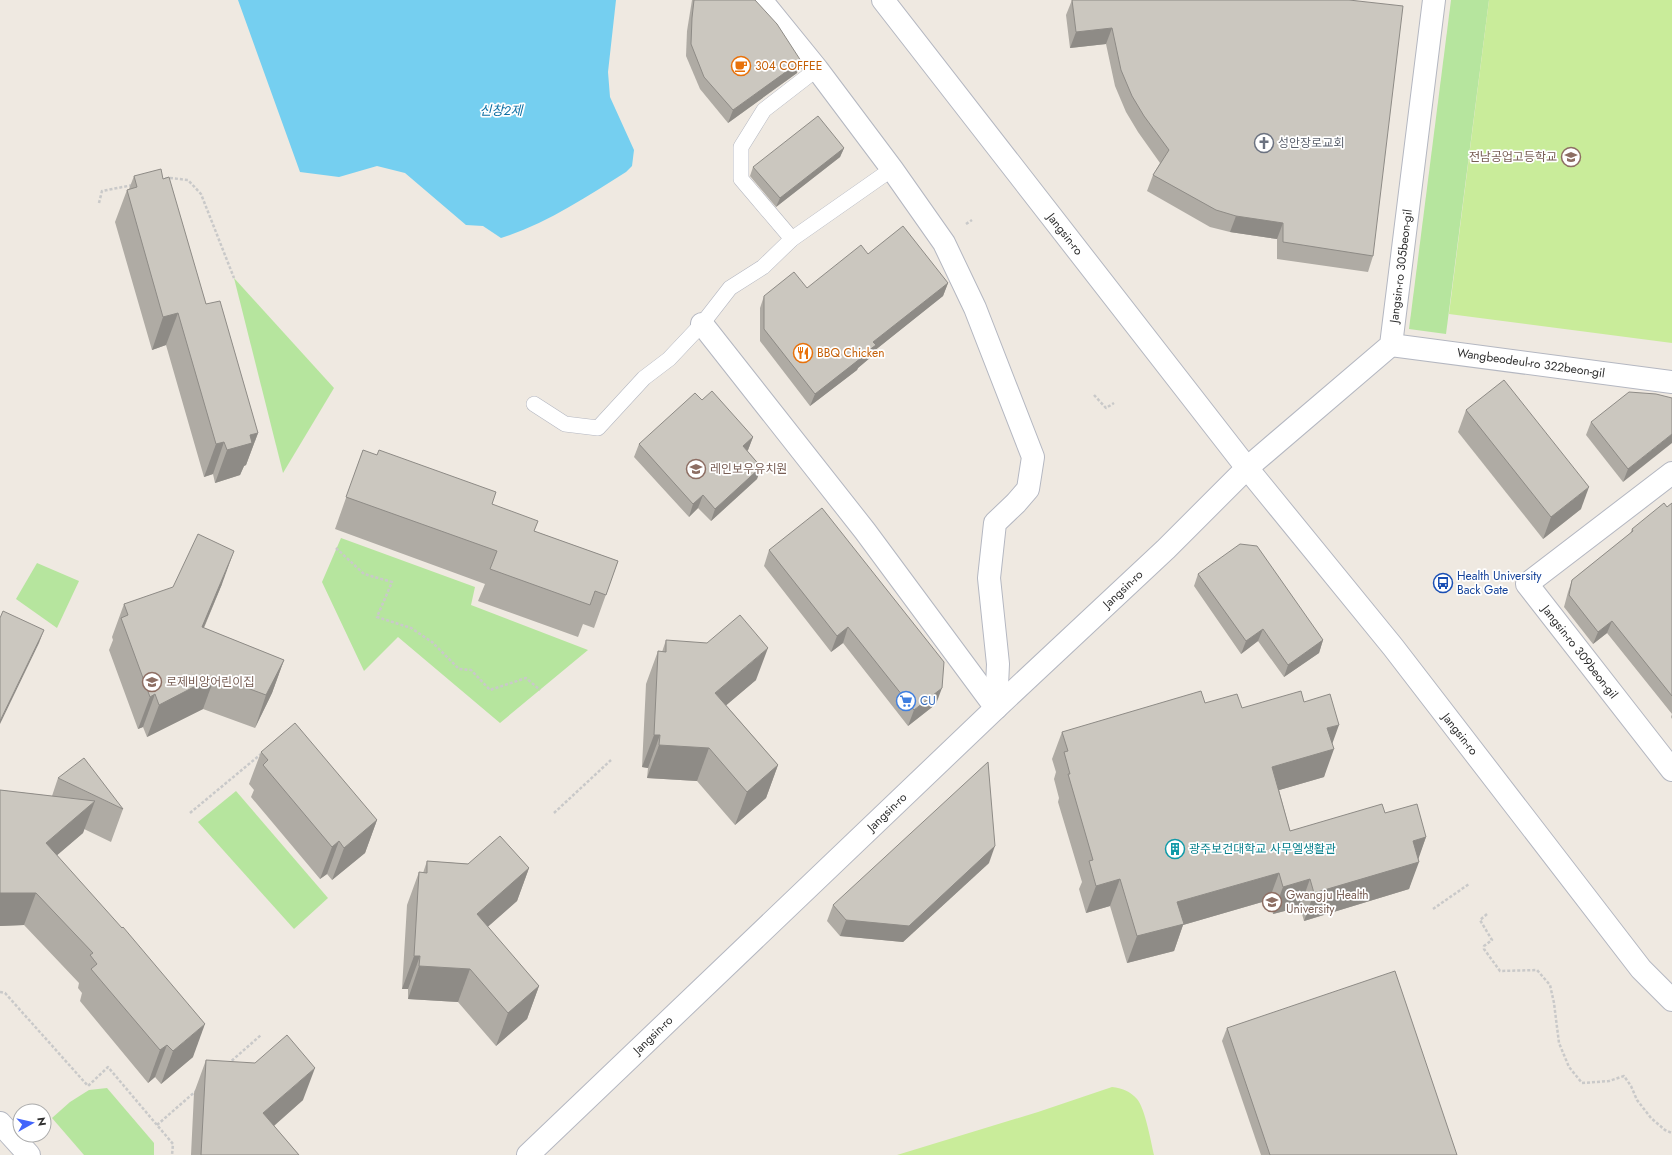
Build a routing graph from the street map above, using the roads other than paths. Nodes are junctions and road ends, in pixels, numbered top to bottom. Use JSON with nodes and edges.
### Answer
{"nodes":[{"id":1,"x":761,"y":0,"type":"edge"},
{"id":2,"x":883,"y":0,"type":"edge"},
{"id":3,"x":1434,"y":0,"type":"edge"},
{"id":4,"x":817,"y":69,"type":"junction"},
{"id":5,"x":892,"y":169,"type":"junction"},
{"id":6,"x":792,"y":239,"type":"junction"},
{"id":7,"x":702,"y":324,"type":"junction"},
{"id":8,"x":1391,"y":345,"type":"junction"},
{"id":9,"x":1672,"y":382,"type":"edge"},
{"id":10,"x":534,"y":404,"type":"dead end"},
{"id":11,"x":1247,"y":468,"type":"junction"},
{"id":12,"x":1672,"y":473,"type":"edge"},
{"id":13,"x":996,"y":708,"type":"junction"},
{"id":14,"x":1672,"y":770,"type":"edge"},
{"id":15,"x":1672,"y":1000,"type":"edge"},
{"id":16,"x":0,"y":1123,"type":"edge"},
{"id":17,"x":29,"y":1155,"type":"edge"},
{"id":18,"x":528,"y":1155,"type":"edge"}],
"edges":[{"from":1,"to":4,"type":"street"},
{"from":2,"to":11,"type":"street","name":"Jangsin-ro"},
{"from":3,"to":8,"type":"street","name":"Jangsin-ro 305beon-gil"},
{"from":4,"to":5,"type":"street"},
{"from":4,"to":6,"type":"lane"},
{"from":5,"to":6,"type":"lane"},
{"from":5,"to":13,"type":"street"},
{"from":6,"to":7,"type":"lane"},
{"from":7,"to":10,"type":"lane"},
{"from":7,"to":13,"type":"street"},
{"from":8,"to":9,"type":"street","name":"Wangbeodeul-ro 322beon-gil"},
{"from":8,"to":11,"type":"street"},
{"from":11,"to":13,"type":"street","name":"Jangsin-ro"},
{"from":11,"to":15,"type":"street","name":"Jangsin-ro"},
{"from":12,"to":14,"type":"street","name":"Jangsin-ro 309beon-gil"},
{"from":13,"to":18,"type":"street","name":"Jangsin-ro"},
{"from":16,"to":17,"type":"street"}]}
